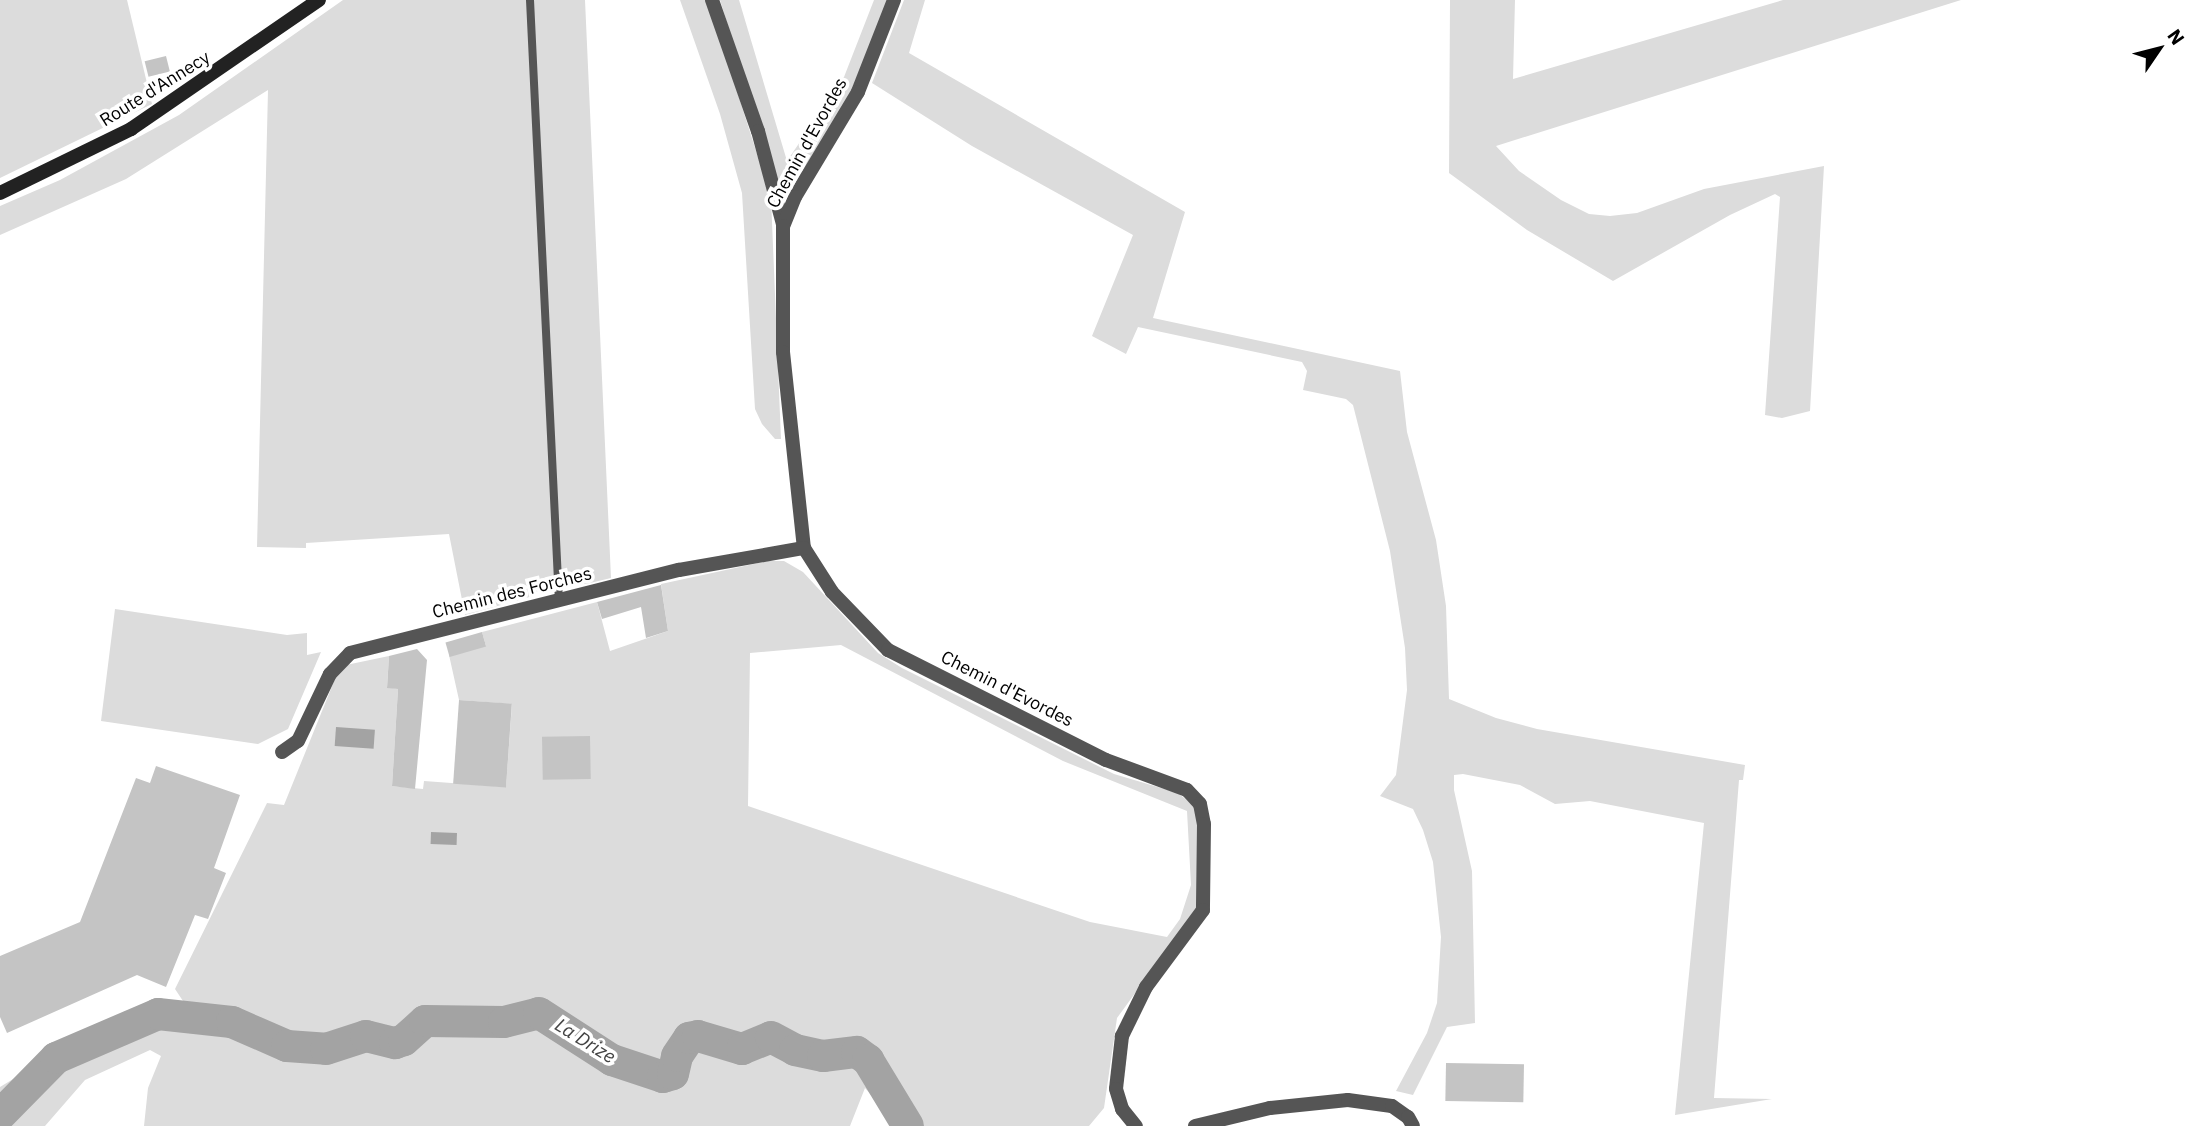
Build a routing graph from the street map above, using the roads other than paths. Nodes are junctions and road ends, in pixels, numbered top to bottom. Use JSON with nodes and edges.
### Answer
{"nodes":[{"id":1,"x":319,"y":0,"type":"edge"},
{"id":2,"x":530,"y":0,"type":"edge"},
{"id":3,"x":712,"y":0,"type":"edge"},
{"id":4,"x":894,"y":0,"type":"edge"},
{"id":5,"x":0,"y":193,"type":"edge"},
{"id":6,"x":783,"y":226,"type":"junction"},
{"id":7,"x":804,"y":548,"type":"junction"},
{"id":8,"x":559,"y":602,"type":"junction"},
{"id":9,"x":282,"y":752,"type":"dead end"},
{"id":10,"x":1136,"y":1126,"type":"edge"},
{"id":11,"x":1195,"y":1126,"type":"edge"},
{"id":12,"x":1413,"y":1126,"type":"edge"}],
"edges":[{"from":1,"to":5,"type":"main road","name":"Route d'Annecy"},
{"from":2,"to":8,"type":"lane"},
{"from":3,"to":6,"type":"street","name":"Chemin d'Evordes"},
{"from":4,"to":6,"type":"street","name":"Chemin d'Evordes"},
{"from":6,"to":7,"type":"street","name":"Chemin d'Evordes"},
{"from":7,"to":8,"type":"street","name":"Chemin des Forches"},
{"from":7,"to":10,"type":"street","name":"Chemin d'Evordes"},
{"from":8,"to":9,"type":"street","name":"Chemin des Forches"},
{"from":11,"to":12,"type":"street"}]}
